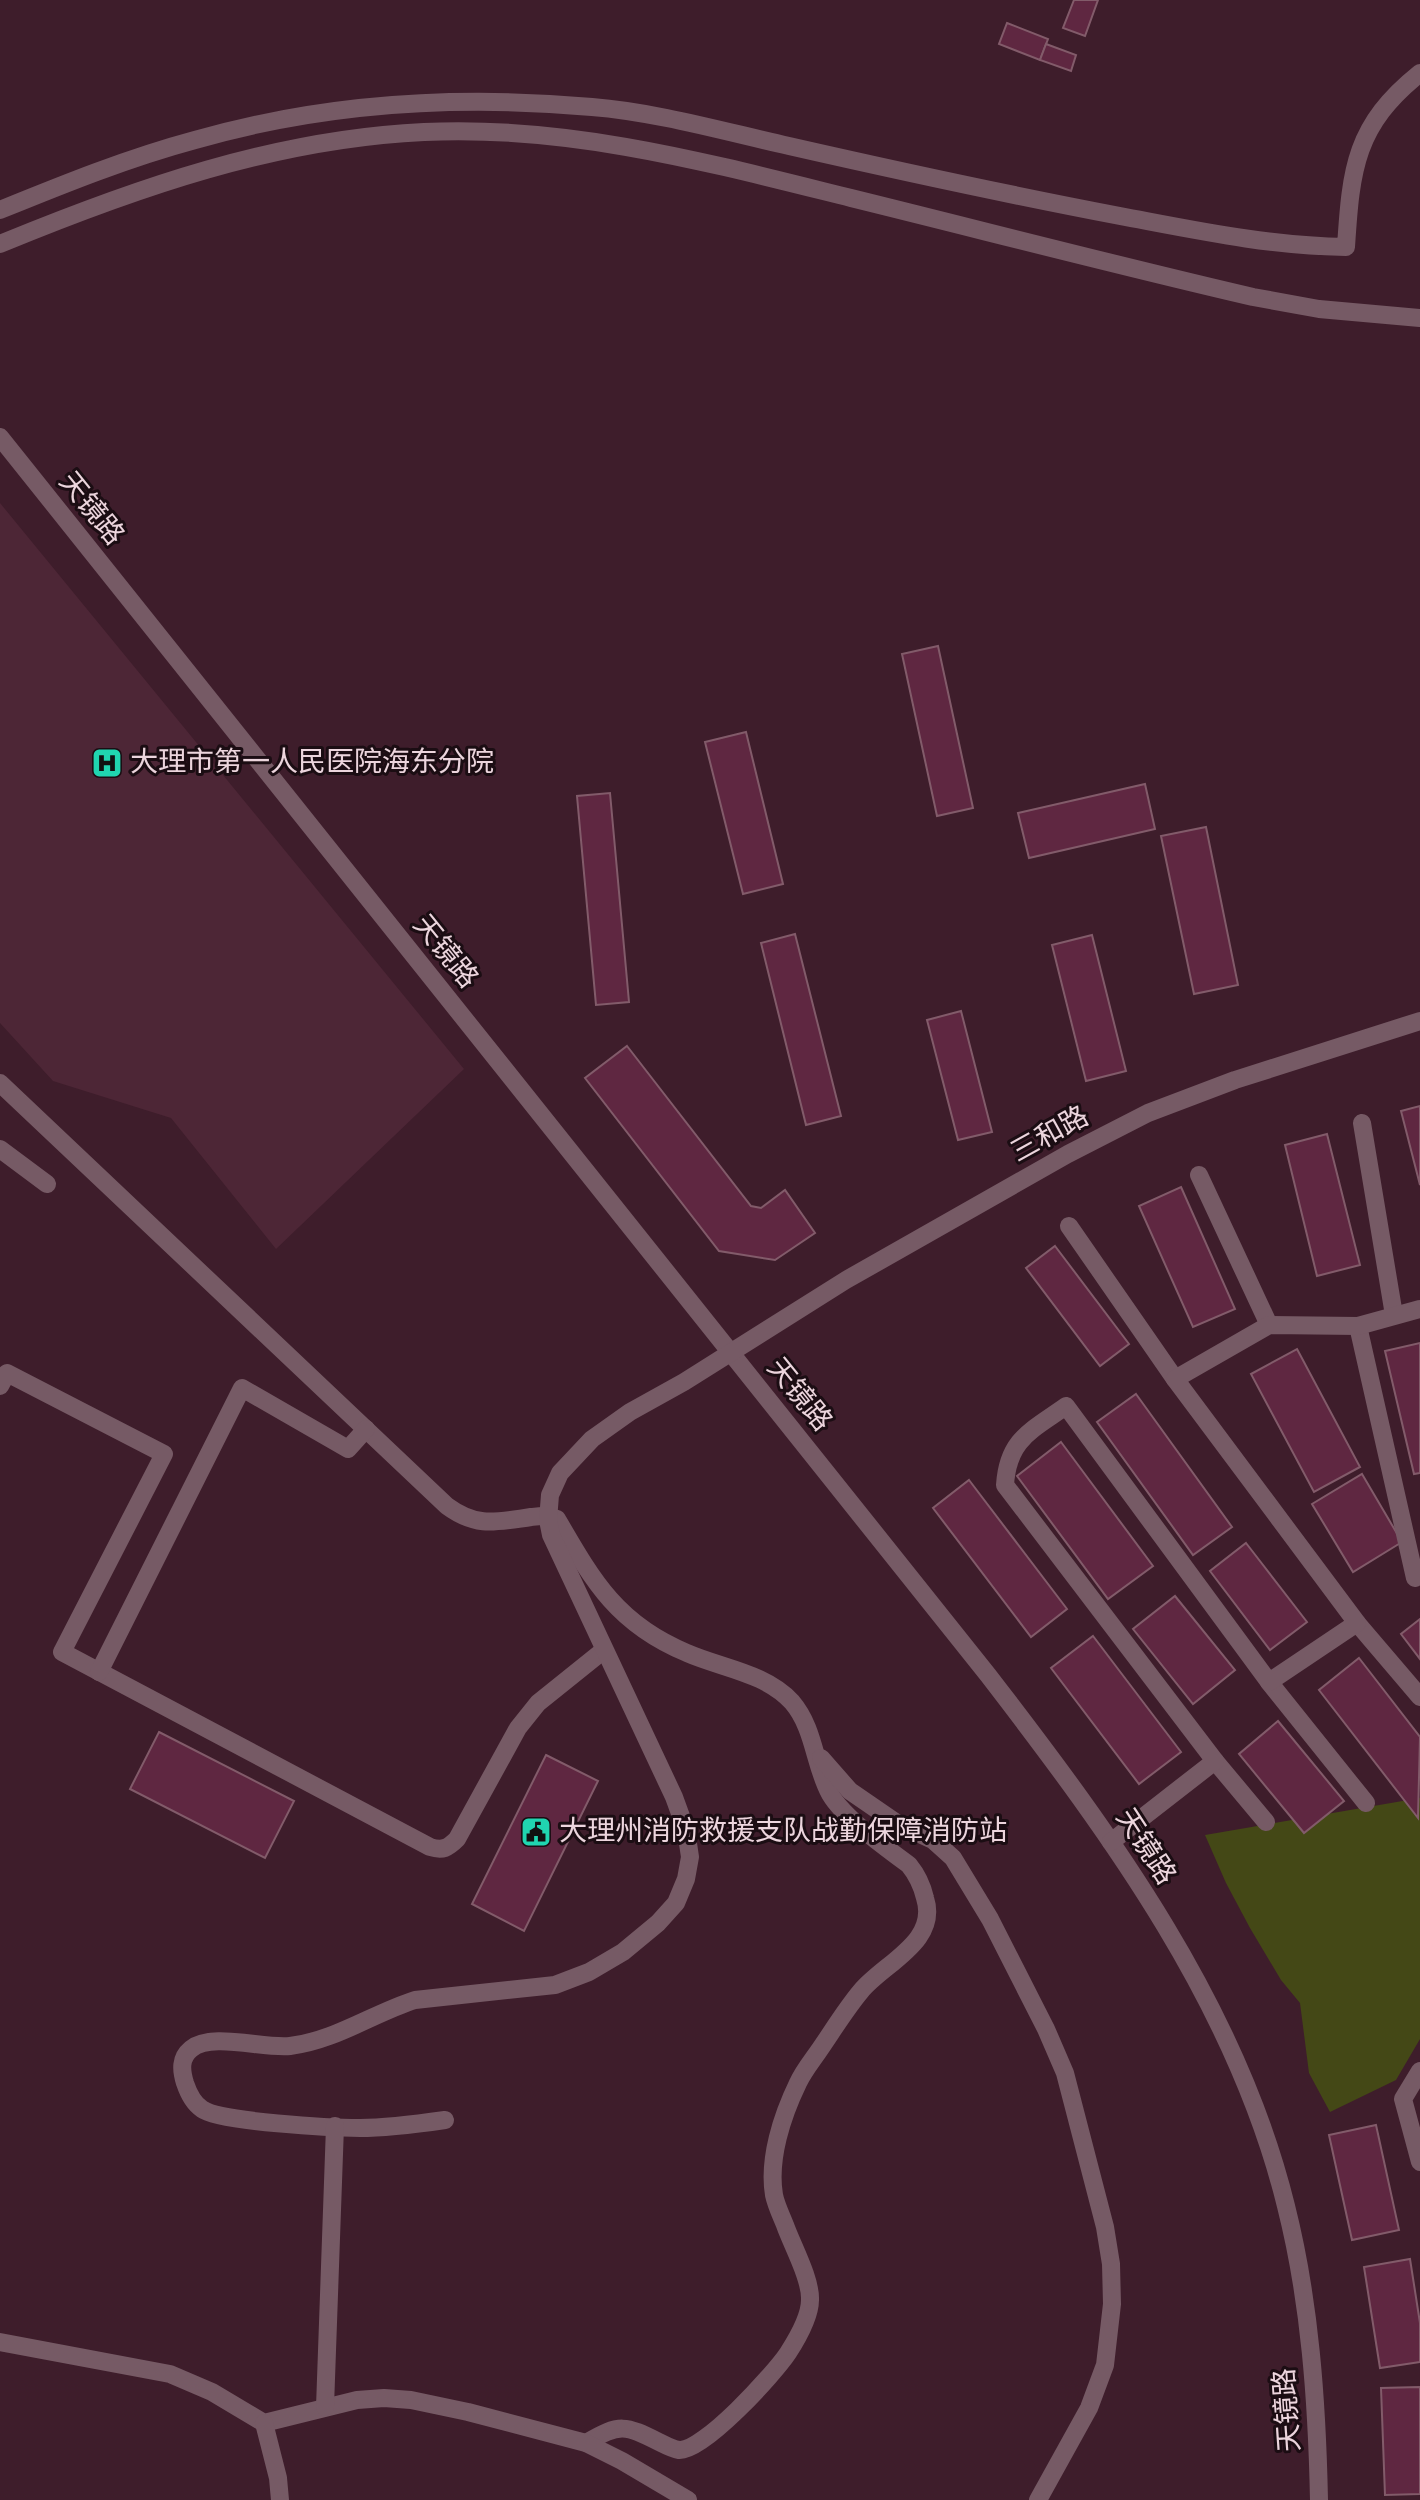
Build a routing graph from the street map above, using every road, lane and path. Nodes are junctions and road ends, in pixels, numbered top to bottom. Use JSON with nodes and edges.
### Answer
{"nodes":[{"id":1,"x":1420,"y":73,"type":"edge"},
{"id":2,"x":0,"y":210,"type":"edge"},
{"id":3,"x":0,"y":244,"type":"edge"},
{"id":4,"x":1420,"y":318,"type":"edge"},
{"id":5,"x":0,"y":437,"type":"edge"},
{"id":6,"x":1420,"y":1021,"type":"edge"},
{"id":7,"x":0,"y":1083,"type":"edge"},
{"id":8,"x":1362,"y":1124,"type":"dead end"},
{"id":9,"x":0,"y":1149,"type":"edge"},
{"id":10,"x":1199,"y":1175,"type":"dead end"},
{"id":11,"x":47,"y":1184,"type":"dead end"},
{"id":12,"x":1069,"y":1226,"type":"dead end"},
{"id":13,"x":1420,"y":1309,"type":"edge"},
{"id":14,"x":1394,"y":1315,"type":"junction"},
{"id":15,"x":1269,"y":1325,"type":"junction"},
{"id":16,"x":1358,"y":1326,"type":"junction"},
{"id":17,"x":731,"y":1353,"type":"junction"},
{"id":18,"x":1175,"y":1379,"type":"junction"},
{"id":19,"x":0,"y":1386,"type":"edge"},
{"id":20,"x":366,"y":1429,"type":"junction"},
{"id":21,"x":548,"y":1515,"type":"junction"},
{"id":22,"x":1415,"y":1578,"type":"dead end"},
{"id":23,"x":1357,"y":1623,"type":"junction"},
{"id":24,"x":604,"y":1650,"type":"junction"},
{"id":25,"x":99,"y":1672,"type":"junction"},
{"id":26,"x":1269,"y":1682,"type":"junction"},
{"id":27,"x":1420,"y":1697,"type":"edge"},
{"id":28,"x":816,"y":1752,"type":"junction"},
{"id":29,"x":1215,"y":1761,"type":"junction"},
{"id":30,"x":1366,"y":1803,"type":"dead end"},
{"id":31,"x":1266,"y":1822,"type":"dead end"},
{"id":32,"x":1111,"y":1842,"type":"junction"},
{"id":33,"x":1420,"y":2071,"type":"edge"},
{"id":34,"x":445,"y":2120,"type":"dead end"},
{"id":35,"x":335,"y":2126,"type":"junction"},
{"id":36,"x":1420,"y":2162,"type":"edge"},
{"id":37,"x":0,"y":2342,"type":"edge"},
{"id":38,"x":325,"y":2407,"type":"junction"},
{"id":39,"x":264,"y":2423,"type":"junction"},
{"id":40,"x":586,"y":2443,"type":"junction"},
{"id":41,"x":280,"y":2500,"type":"edge"},
{"id":42,"x":688,"y":2500,"type":"edge"},
{"id":43,"x":1038,"y":2500,"type":"edge"},
{"id":44,"x":1319,"y":2500,"type":"edge"}],
"edges":[{"from":1,"to":2,"type":"street"},
{"from":3,"to":4,"type":"street"},
{"from":5,"to":17,"type":"street","name":"天镜路"},
{"from":6,"to":17,"type":"street","name":"三和路"},
{"from":7,"to":20,"type":"street"},
{"from":8,"to":14,"type":"street"},
{"from":9,"to":11,"type":"street"},
{"from":10,"to":15,"type":"street"},
{"from":12,"to":18,"type":"street"},
{"from":13,"to":14,"type":"street"},
{"from":14,"to":16,"type":"street"},
{"from":15,"to":16,"type":"street"},
{"from":15,"to":18,"type":"street"},
{"from":16,"to":22,"type":"street"},
{"from":17,"to":21,"type":"street","name":"三和路"},
{"from":17,"to":32,"type":"street","name":"天镜路"},
{"from":18,"to":23,"type":"street"},
{"from":19,"to":25,"type":"street"},
{"from":20,"to":21,"type":"street"},
{"from":20,"to":25,"type":"street"},
{"from":21,"to":24,"type":"street"},
{"from":21,"to":28,"type":"street"},
{"from":23,"to":26,"type":"street"},
{"from":23,"to":27,"type":"street"},
{"from":24,"to":25,"type":"street"},
{"from":24,"to":35,"type":"street"},
{"from":26,"to":29,"type":"street"},
{"from":26,"to":30,"type":"street"},
{"from":28,"to":40,"type":"street"},
{"from":28,"to":43,"type":"street"},
{"from":29,"to":31,"type":"street"},
{"from":29,"to":32,"type":"street"},
{"from":32,"to":44,"type":"street","name":"天镜路"},
{"from":33,"to":36,"type":"street"},
{"from":34,"to":35,"type":"street"},
{"from":35,"to":38,"type":"street"},
{"from":37,"to":39,"type":"street"},
{"from":38,"to":39,"type":"street"},
{"from":38,"to":40,"type":"street"},
{"from":39,"to":41,"type":"street"},
{"from":40,"to":42,"type":"street"}]}
